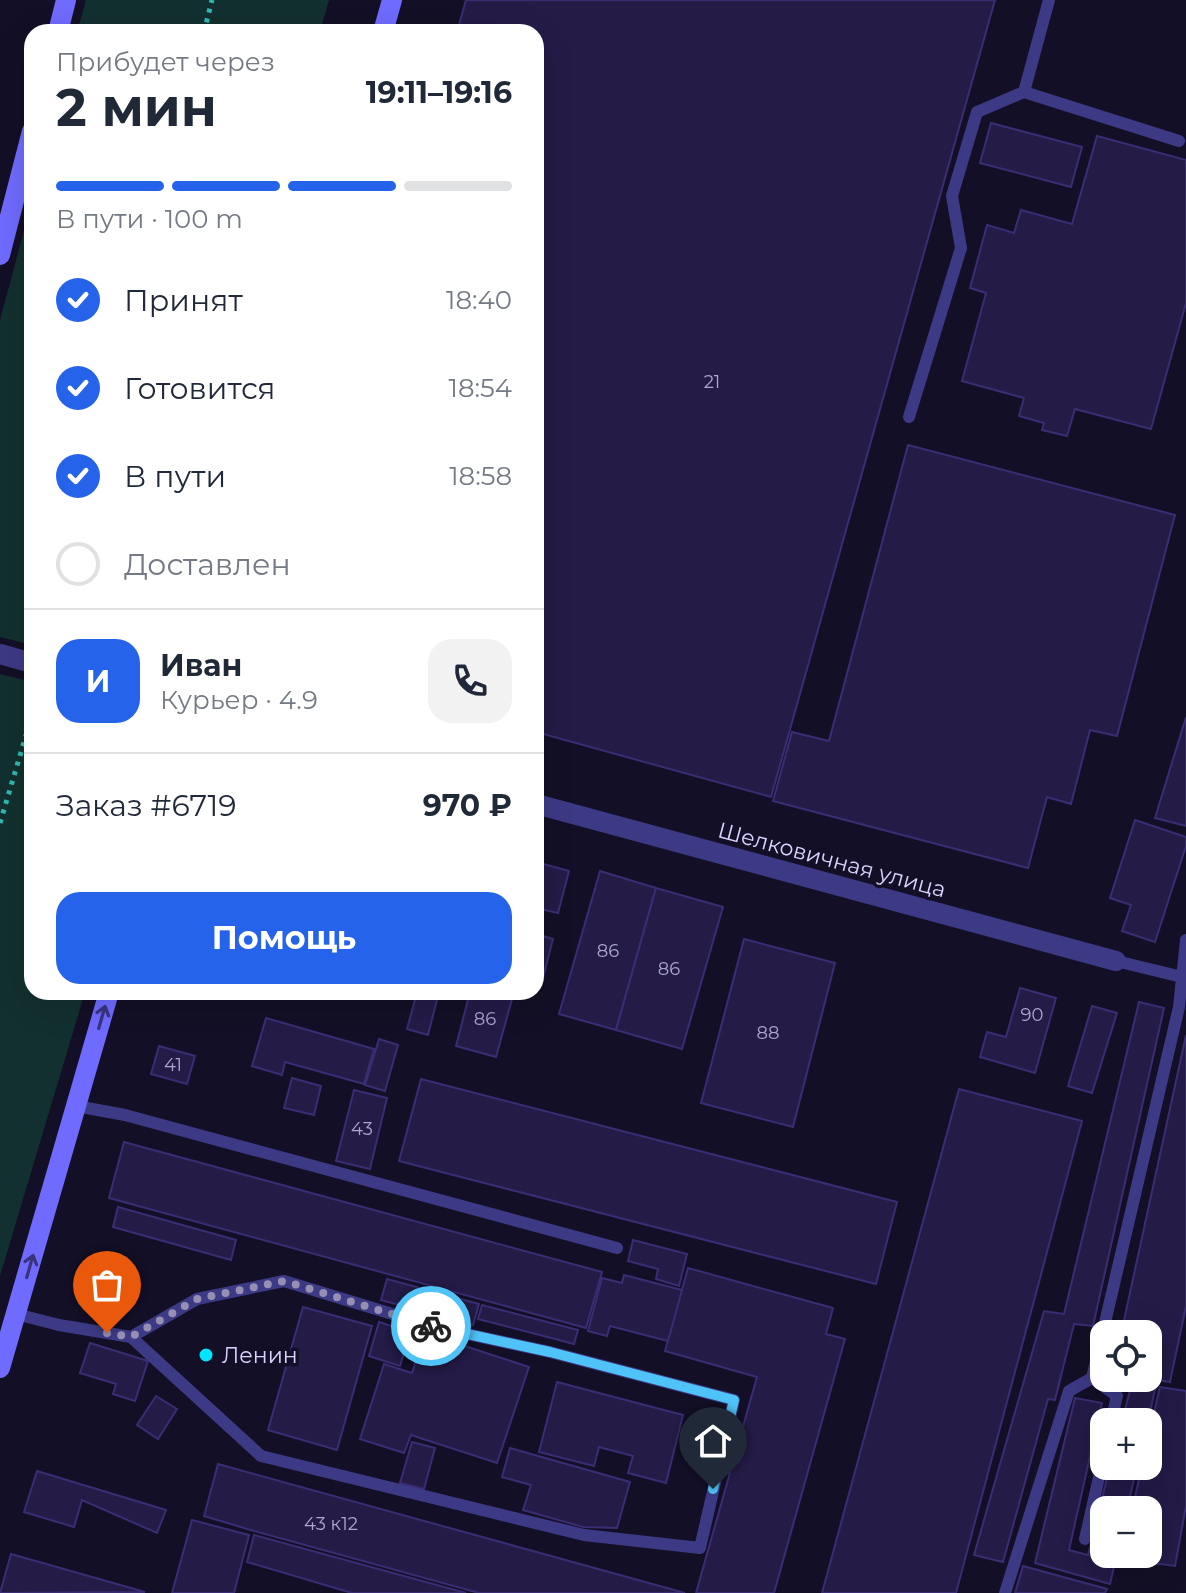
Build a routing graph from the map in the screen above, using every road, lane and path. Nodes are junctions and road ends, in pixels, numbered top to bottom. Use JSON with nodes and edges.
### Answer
{"nodes":[{"id":1,"x":66,"y":0,"type":"edge"},
{"id":2,"x":212,"y":0,"type":"edge"},
{"id":3,"x":392,"y":0,"type":"edge"},
{"id":4,"x":1049,"y":0,"type":"edge"},
{"id":5,"x":60,"y":24,"type":"edge"},
{"id":6,"x":206,"y":24,"type":"edge"},
{"id":7,"x":385,"y":24,"type":"edge"},
{"id":8,"x":1024,"y":92,"type":"junction"},
{"id":9,"x":1179,"y":141,"type":"dead end"},
{"id":10,"x":24,"y":162,"type":"edge"},
{"id":11,"x":1,"y":250,"type":"edge"},
{"id":12,"x":909,"y":417,"type":"dead end"},
{"id":13,"x":0,"y":654,"type":"edge"},
{"id":14,"x":24,"y":661,"type":"edge"},
{"id":15,"x":24,"y":742,"type":"edge"},
{"id":16,"x":544,"y":806,"type":"edge"},
{"id":17,"x":0,"y":823,"type":"edge"},
{"id":18,"x":1186,"y":940,"type":"edge"},
{"id":19,"x":1116,"y":961,"type":"joint"},
{"id":20,"x":1184,"y":977,"type":"edge"},
{"id":21,"x":107,"y":1000,"type":"edge"},
{"id":22,"x":76,"y":1106,"type":"junction"},
{"id":23,"x":617,"y":1248,"type":"dead end"},
{"id":24,"x":16,"y":1314,"type":"junction"},
{"id":25,"x":1106,"y":1320,"type":"edge"},
{"id":26,"x":131,"y":1337,"type":"junction"},
{"id":27,"x":0,"y":1368,"type":"edge"},
{"id":28,"x":1090,"y":1379,"type":"edge"},
{"id":29,"x":1098,"y":1480,"type":"edge"},
{"id":30,"x":1085,"y":1539,"type":"dead end"},
{"id":31,"x":1005,"y":1593,"type":"edge"}],
"edges":[{"from":1,"to":5,"type":"main road"},
{"from":2,"to":6,"type":"path"},
{"from":3,"to":7,"type":"main road"},
{"from":4,"to":8,"type":"lane"},
{"from":8,"to":9,"type":"lane"},
{"from":8,"to":12,"type":"lane"},
{"from":10,"to":11,"type":"main road"},
{"from":13,"to":14,"type":"street"},
{"from":15,"to":17,"type":"path"},
{"from":16,"to":19,"type":"street","name":"Шелковичная улица"},
{"from":18,"to":20,"type":"lane"},
{"from":19,"to":20,"type":"lane"},
{"from":20,"to":25,"type":"lane"},
{"from":22,"to":21,"type":"main road","one_way":true},
{"from":22,"to":23,"type":"lane"},
{"from":24,"to":22,"type":"main road","one_way":true},
{"from":24,"to":26,"type":"lane"},
{"from":24,"to":27,"type":"main road"},
{"from":26,"to":26,"type":"lane"},
{"from":28,"to":31,"type":"lane"},
{"from":29,"to":30,"type":"lane"}]}
